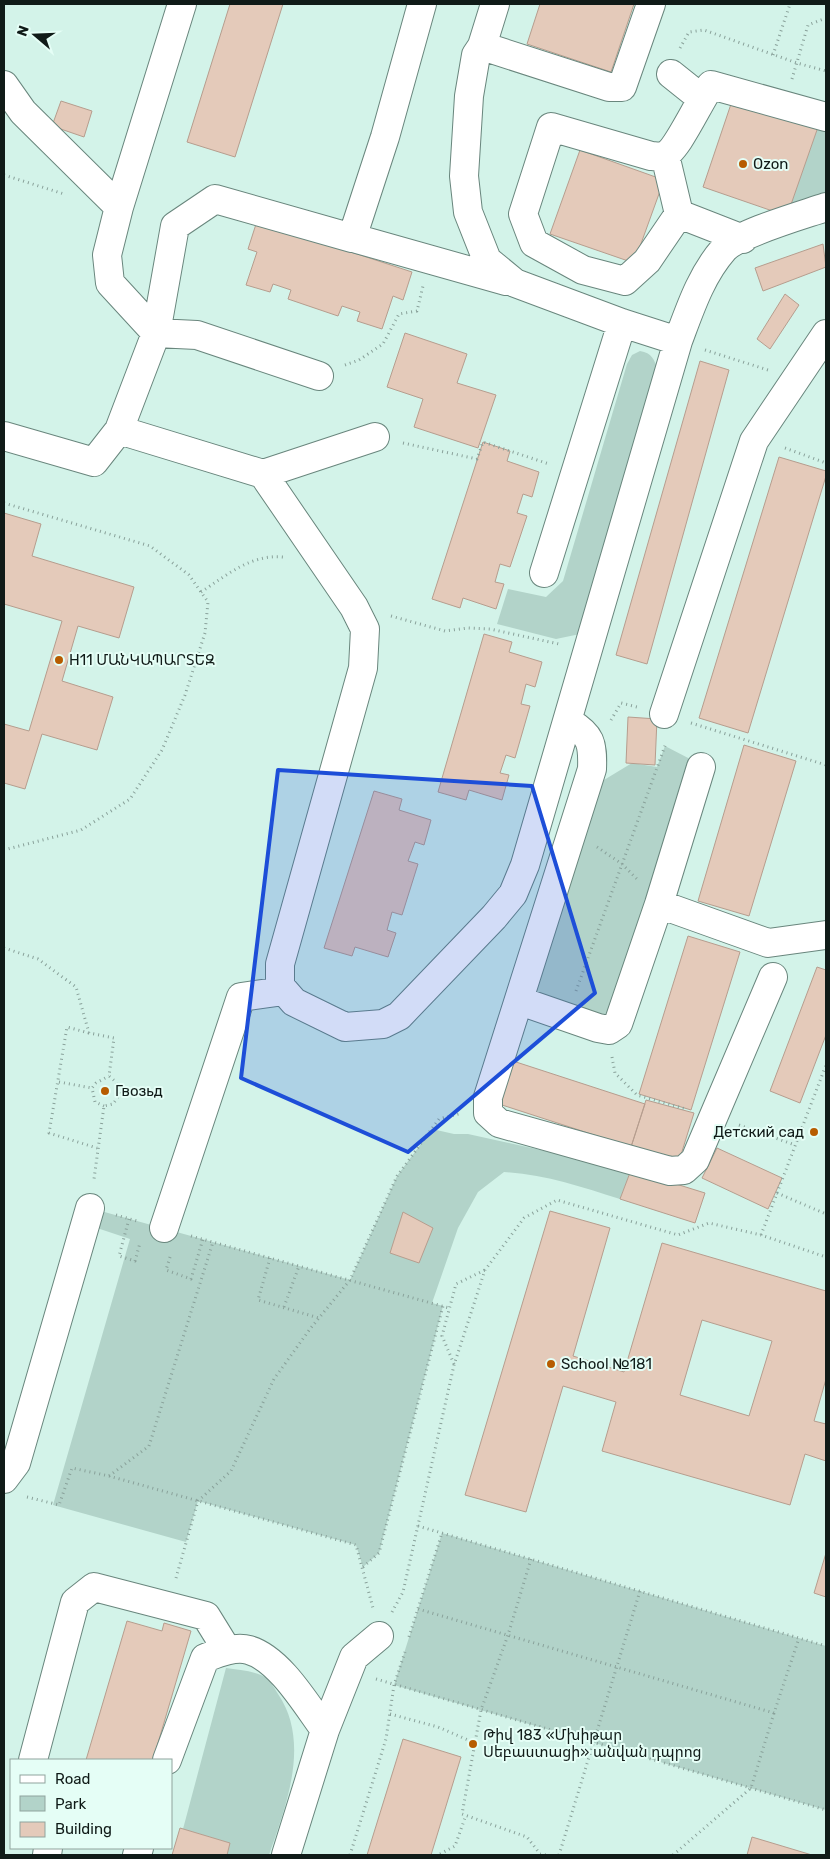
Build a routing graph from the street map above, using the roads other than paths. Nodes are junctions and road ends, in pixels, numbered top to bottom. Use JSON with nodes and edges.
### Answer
{"nodes":[{"id":1,"x":182,"y":4,"type":"edge"},
{"id":2,"x":422,"y":4,"type":"edge"},
{"id":3,"x":495,"y":4,"type":"edge"},
{"id":4,"x":651,"y":4,"type":"edge"},
{"id":5,"x":482,"y":46,"type":"junction"},
{"id":6,"x":671,"y":74,"type":"road end"},
{"id":7,"x":4,"y":86,"type":"edge"},
{"id":8,"x":701,"y":98,"type":"junction"},
{"id":9,"x":826,"y":117,"type":"edge"},
{"id":10,"x":665,"y":155,"type":"junction"},
{"id":11,"x":119,"y":207,"type":"junction"},
{"id":12,"x":826,"y":207,"type":"edge"},
{"id":13,"x":679,"y":214,"type":"junction"},
{"id":14,"x":357,"y":239,"type":"dead end"},
{"id":15,"x":743,"y":239,"type":"junction"},
{"id":16,"x":515,"y":284,"type":"junction"},
{"id":17,"x":622,"y":323,"type":"junction"},
{"id":18,"x":156,"y":333,"type":"junction"},
{"id":19,"x":826,"y":334,"type":"edge"},
{"id":20,"x":678,"y":341,"type":"junction"},
{"id":21,"x":319,"y":376,"type":"road end"},
{"id":22,"x":119,"y":430,"type":"junction"},
{"id":23,"x":4,"y":436,"type":"edge"},
{"id":24,"x":376,"y":437,"type":"road end"},
{"id":25,"x":263,"y":474,"type":"junction"},
{"id":26,"x":544,"y":573,"type":"dead end"},
{"id":27,"x":664,"y":714,"type":"road end"},
{"id":28,"x":569,"y":722,"type":"junction"},
{"id":29,"x":701,"y":767,"type":"dead end"},
{"id":30,"x":659,"y":904,"type":"junction"},
{"id":31,"x":821,"y":930,"type":"edge"},
{"id":32,"x":773,"y":977,"type":"dead end"},
{"id":33,"x":284,"y":991,"type":"junction"},
{"id":34,"x":520,"y":1001,"type":"junction"},
{"id":35,"x":90,"y":1208,"type":"road end"},
{"id":36,"x":163,"y":1228,"type":"road end"},
{"id":37,"x":11,"y":1487,"type":"edge"},
{"id":38,"x":379,"y":1636,"type":"road end"},
{"id":39,"x":227,"y":1650,"type":"junction"},
{"id":40,"x":325,"y":1730,"type":"junction"},
{"id":41,"x":33,"y":1759,"type":"edge"},
{"id":42,"x":167,"y":1759,"type":"edge"},
{"id":43,"x":286,"y":1855,"type":"edge"}],
"edges":[{"from":1,"to":11,"type":"lane"},
{"from":2,"to":18,"type":"lane"},
{"from":3,"to":5,"type":"lane"},
{"from":4,"to":5,"type":"lane"},
{"from":5,"to":16,"type":"lane"},
{"from":6,"to":8,"type":"lane"},
{"from":7,"to":11,"type":"lane"},
{"from":8,"to":9,"type":"lane"},
{"from":8,"to":10,"type":"lane"},
{"from":10,"to":13,"type":"lane"},
{"from":10,"to":13,"type":"lane"},
{"from":11,"to":18,"type":"lane"},
{"from":12,"to":15,"type":"lane"},
{"from":13,"to":15,"type":"lane"},
{"from":14,"to":16,"type":"lane"},
{"from":15,"to":20,"type":"lane"},
{"from":16,"to":17,"type":"lane"},
{"from":17,"to":20,"type":"lane"},
{"from":17,"to":26,"type":"lane"},
{"from":18,"to":21,"type":"lane"},
{"from":18,"to":22,"type":"lane"},
{"from":19,"to":27,"type":"lane"},
{"from":20,"to":28,"type":"lane"},
{"from":22,"to":23,"type":"lane"},
{"from":22,"to":25,"type":"lane"},
{"from":24,"to":25,"type":"lane"},
{"from":25,"to":33,"type":"lane"},
{"from":28,"to":33,"type":"lane"},
{"from":28,"to":34,"type":"lane"},
{"from":29,"to":30,"type":"lane"},
{"from":30,"to":31,"type":"lane"},
{"from":30,"to":34,"type":"lane"},
{"from":32,"to":34,"type":"lane"},
{"from":33,"to":36,"type":"lane"},
{"from":35,"to":37,"type":"lane"},
{"from":38,"to":40,"type":"lane"},
{"from":39,"to":40,"type":"lane"},
{"from":39,"to":41,"type":"lane"},
{"from":39,"to":42,"type":"lane"},
{"from":40,"to":43,"type":"lane"}]}
